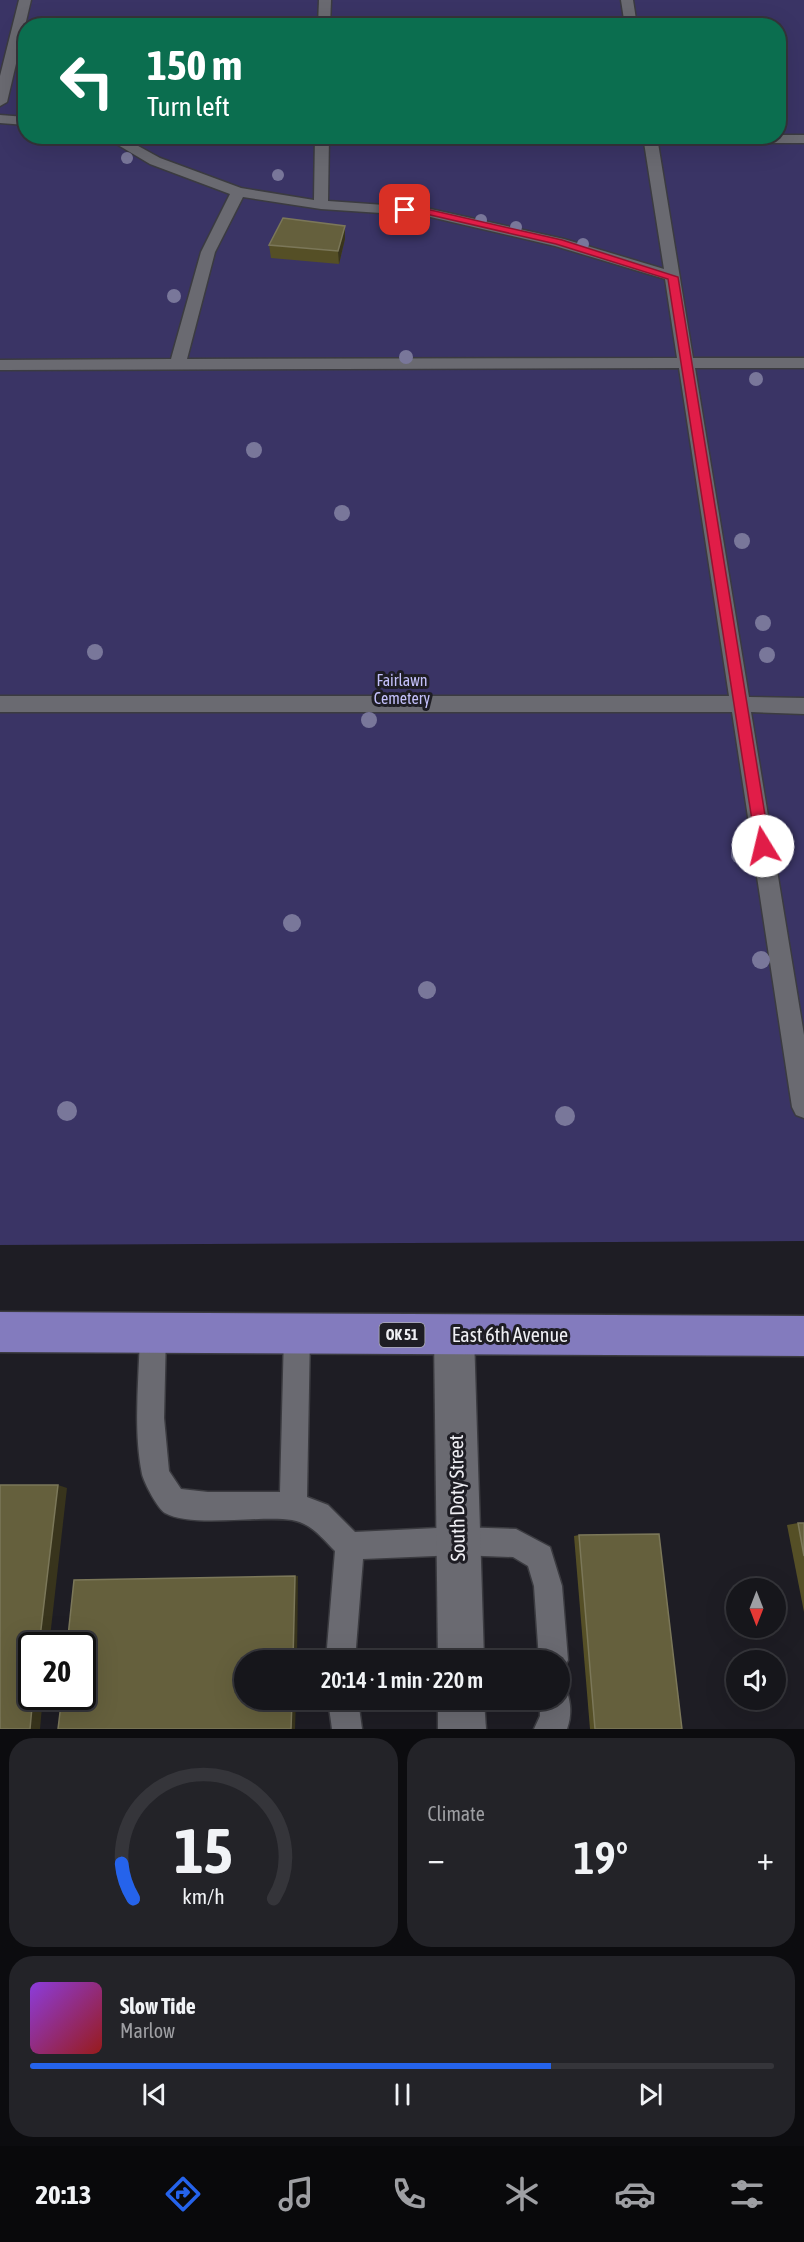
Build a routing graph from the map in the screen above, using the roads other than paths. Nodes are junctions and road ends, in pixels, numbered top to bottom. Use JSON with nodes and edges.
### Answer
{"nodes":[{"id":1,"x":26,"y":0,"type":"edge"},
{"id":2,"x":325,"y":0,"type":"edge"},
{"id":3,"x":627,"y":0,"type":"edge"},
{"id":4,"x":21,"y":18,"type":"edge"},
{"id":5,"x":324,"y":18,"type":"edge"},
{"id":6,"x":630,"y":18,"type":"edge"},
{"id":7,"x":18,"y":31,"type":"edge"},
{"id":8,"x":0,"y":102,"type":"edge"},
{"id":9,"x":0,"y":120,"type":"edge"},
{"id":10,"x":18,"y":121,"type":"edge"},
{"id":11,"x":786,"y":140,"type":"edge"},
{"id":12,"x":804,"y":140,"type":"edge"},
{"id":13,"x":124,"y":144,"type":"edge"},
{"id":14,"x":322,"y":144,"type":"edge"},
{"id":15,"x":651,"y":144,"type":"edge"},
{"id":16,"x":238,"y":192,"type":"junction"},
{"id":17,"x":321,"y":205,"type":"junction"},
{"id":18,"x":673,"y":277,"type":"junction"},
{"id":19,"x":687,"y":363,"type":"junction"},
{"id":20,"x":804,"y":363,"type":"edge"},
{"id":21,"x":177,"y":364,"type":"junction"},
{"id":22,"x":0,"y":365,"type":"edge"},
{"id":23,"x":0,"y":704,"type":"edge"},
{"id":24,"x":741,"y":704,"type":"junction"},
{"id":25,"x":804,"y":706,"type":"edge"},
{"id":26,"x":804,"y":1107,"type":"edge"},
{"id":27,"x":0,"y":1332,"type":"edge"},
{"id":28,"x":153,"y":1333,"type":"junction"},
{"id":29,"x":297,"y":1334,"type":"junction"},
{"id":30,"x":454,"y":1335,"type":"junction"},
{"id":31,"x":804,"y":1336,"type":"edge"},
{"id":32,"x":293,"y":1506,"type":"junction"},
{"id":33,"x":458,"y":1541,"type":"junction"},
{"id":34,"x":350,"y":1546,"type":"junction"},
{"id":35,"x":341,"y":1650,"type":"edge"},
{"id":36,"x":461,"y":1650,"type":"edge"},
{"id":37,"x":552,"y":1650,"type":"edge"},
{"id":38,"x":344,"y":1710,"type":"edge"},
{"id":39,"x":461,"y":1710,"type":"edge"},
{"id":40,"x":555,"y":1710,"type":"edge"},
{"id":41,"x":348,"y":1729,"type":"edge"},
{"id":42,"x":462,"y":1729,"type":"edge"},
{"id":43,"x":549,"y":1729,"type":"edge"}],
"edges":[{"from":1,"to":4,"type":"lane"},
{"from":2,"to":5,"type":"lane"},
{"from":3,"to":6,"type":"lane"},
{"from":7,"to":8,"type":"lane"},
{"from":9,"to":10,"type":"lane"},
{"from":11,"to":12,"type":"lane"},
{"from":13,"to":16,"type":"lane"},
{"from":14,"to":17,"type":"lane"},
{"from":15,"to":18,"type":"lane"},
{"from":16,"to":17,"type":"lane"},
{"from":16,"to":21,"type":"lane"},
{"from":17,"to":18,"type":"lane"},
{"from":18,"to":19,"type":"lane"},
{"from":19,"to":20,"type":"lane"},
{"from":19,"to":21,"type":"lane"},
{"from":19,"to":24,"type":"lane"},
{"from":21,"to":22,"type":"lane"},
{"from":23,"to":24,"type":"lane"},
{"from":24,"to":25,"type":"lane"},
{"from":24,"to":26,"type":"lane"},
{"from":27,"to":28,"type":"main road","name":"East 6th Avenue","number":"OK 51"},
{"from":28,"to":29,"type":"main road","name":"East 6th Avenue","number":"OK 51"},
{"from":28,"to":32,"type":"lane"},
{"from":29,"to":30,"type":"main road","name":"East 6th Avenue","number":"OK 51"},
{"from":29,"to":32,"type":"lane"},
{"from":30,"to":31,"type":"main road","name":"East 6th Avenue","number":"OK 51"},
{"from":30,"to":33,"type":"street","name":"South Doty Street"},
{"from":32,"to":34,"type":"lane"},
{"from":33,"to":34,"type":"lane"},
{"from":33,"to":36,"type":"street","name":"South Doty Street"},
{"from":33,"to":37,"type":"lane"},
{"from":34,"to":35,"type":"lane"},
{"from":38,"to":41,"type":"lane"},
{"from":39,"to":42,"type":"street"},
{"from":40,"to":43,"type":"lane"}]}
